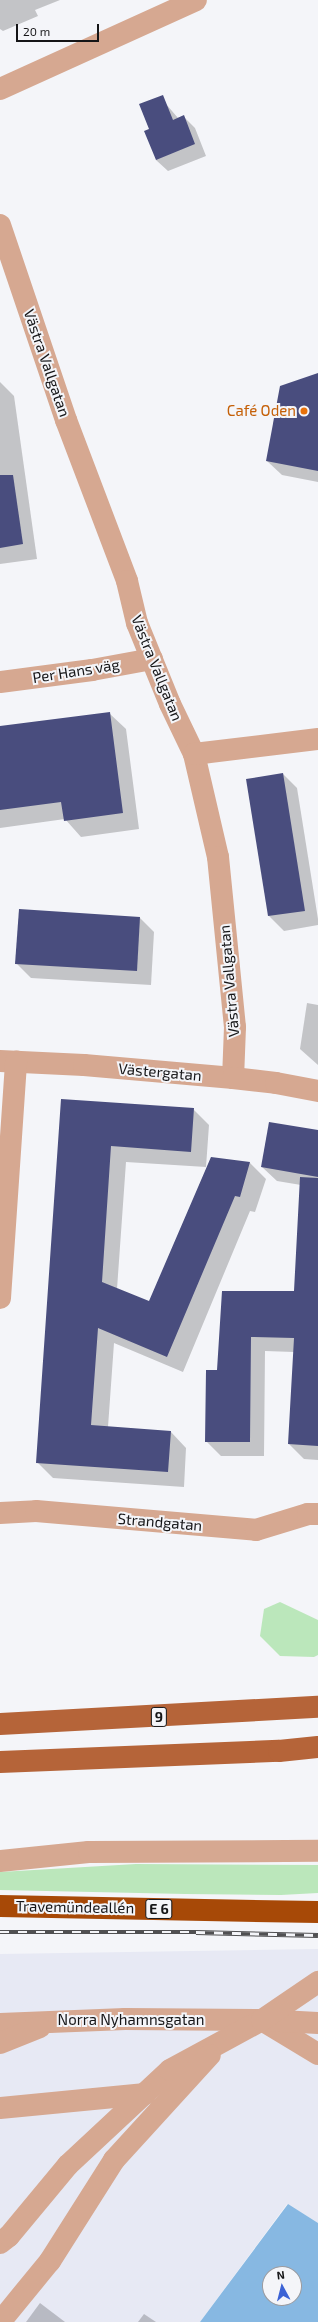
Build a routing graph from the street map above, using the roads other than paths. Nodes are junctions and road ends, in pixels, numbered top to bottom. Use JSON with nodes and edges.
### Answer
{"nodes":[{"id":1,"x":196,"y":0,"type":"edge"},
{"id":2,"x":0,"y":89,"type":"edge"},
{"id":3,"x":0,"y":226,"type":"edge"},
{"id":4,"x":152,"y":659,"type":"junction"},
{"id":5,"x":0,"y":682,"type":"edge"},
{"id":6,"x":318,"y":739,"type":"edge"},
{"id":7,"x":194,"y":754,"type":"junction"},
{"id":8,"x":8,"y":1061,"type":"edge"},
{"id":9,"x":233,"y":1078,"type":"junction"},
{"id":10,"x":318,"y":1092,"type":"edge"},
{"id":11,"x":0,"y":1298,"type":"edge"},
{"id":12,"x":0,"y":1513,"type":"edge"},
{"id":13,"x":318,"y":1514,"type":"edge"},
{"id":14,"x":318,"y":1707,"type":"edge"},
{"id":15,"x":0,"y":1724,"type":"edge"},
{"id":16,"x":318,"y":1747,"type":"edge"},
{"id":17,"x":0,"y":1762,"type":"edge"},
{"id":18,"x":318,"y":1851,"type":"edge"},
{"id":19,"x":0,"y":1861,"type":"edge"},
{"id":20,"x":0,"y":1906,"type":"edge"},
{"id":21,"x":318,"y":1912,"type":"edge"},
{"id":22,"x":318,"y":1982,"type":"edge"},
{"id":23,"x":318,"y":2000,"type":"edge"},
{"id":24,"x":286,"y":2003,"type":"junction"},
{"id":25,"x":57,"y":2020,"type":"junction"},
{"id":26,"x":262,"y":2020,"type":"junction"},
{"id":27,"x":318,"y":2023,"type":"edge"},
{"id":28,"x":0,"y":2024,"type":"edge"},
{"id":29,"x":221,"y":2042,"type":"junction"},
{"id":30,"x":0,"y":2043,"type":"edge"},
{"id":31,"x":318,"y":2045,"type":"edge"},
{"id":32,"x":318,"y":2054,"type":"edge"},
{"id":33,"x":145,"y":2094,"type":"junction"},
{"id":34,"x":0,"y":2108,"type":"edge"},
{"id":35,"x":0,"y":2243,"type":"edge"},
{"id":36,"x":0,"y":2322,"type":"edge"}],
"edges":[{"from":1,"to":2,"type":"street"},
{"from":3,"to":4,"type":"street","name":"Västra Vallgatan"},
{"from":4,"to":5,"type":"street","name":"Per Hans väg"},
{"from":4,"to":7,"type":"street","name":"Västra Vallgatan"},
{"from":6,"to":7,"type":"street"},
{"from":7,"to":9,"type":"street","name":"Västra Vallgatan"},
{"from":8,"to":9,"type":"street","name":"Västergatan"},
{"from":8,"to":11,"type":"street"},
{"from":9,"to":10,"type":"street","name":"Västergatan"},
{"from":12,"to":13,"type":"street","name":"Strandgatan"},
{"from":14,"to":15,"type":"main road","number":"9"},
{"from":16,"to":17,"type":"main road"},
{"from":18,"to":19,"type":"street"},
{"from":20,"to":21,"type":"highway","name":"Travemündeallén","number":"E 6"},
{"from":22,"to":24,"type":"street"},
{"from":23,"to":24,"type":"street"},
{"from":24,"to":26,"type":"street"},
{"from":25,"to":26,"type":"street","name":"Norra Nyhamnsgatan"},
{"from":25,"to":28,"type":"street","name":"Norra Nyhamnsgatan"},
{"from":25,"to":30,"type":"street"},
{"from":26,"to":27,"type":"street","name":"Norra Nyhamnsgatan"},
{"from":26,"to":29,"type":"street"},
{"from":26,"to":31,"type":"street"},
{"from":26,"to":32,"type":"street"},
{"from":29,"to":33,"type":"street"},
{"from":29,"to":36,"type":"street"},
{"from":33,"to":34,"type":"street"},
{"from":33,"to":35,"type":"street"}]}
